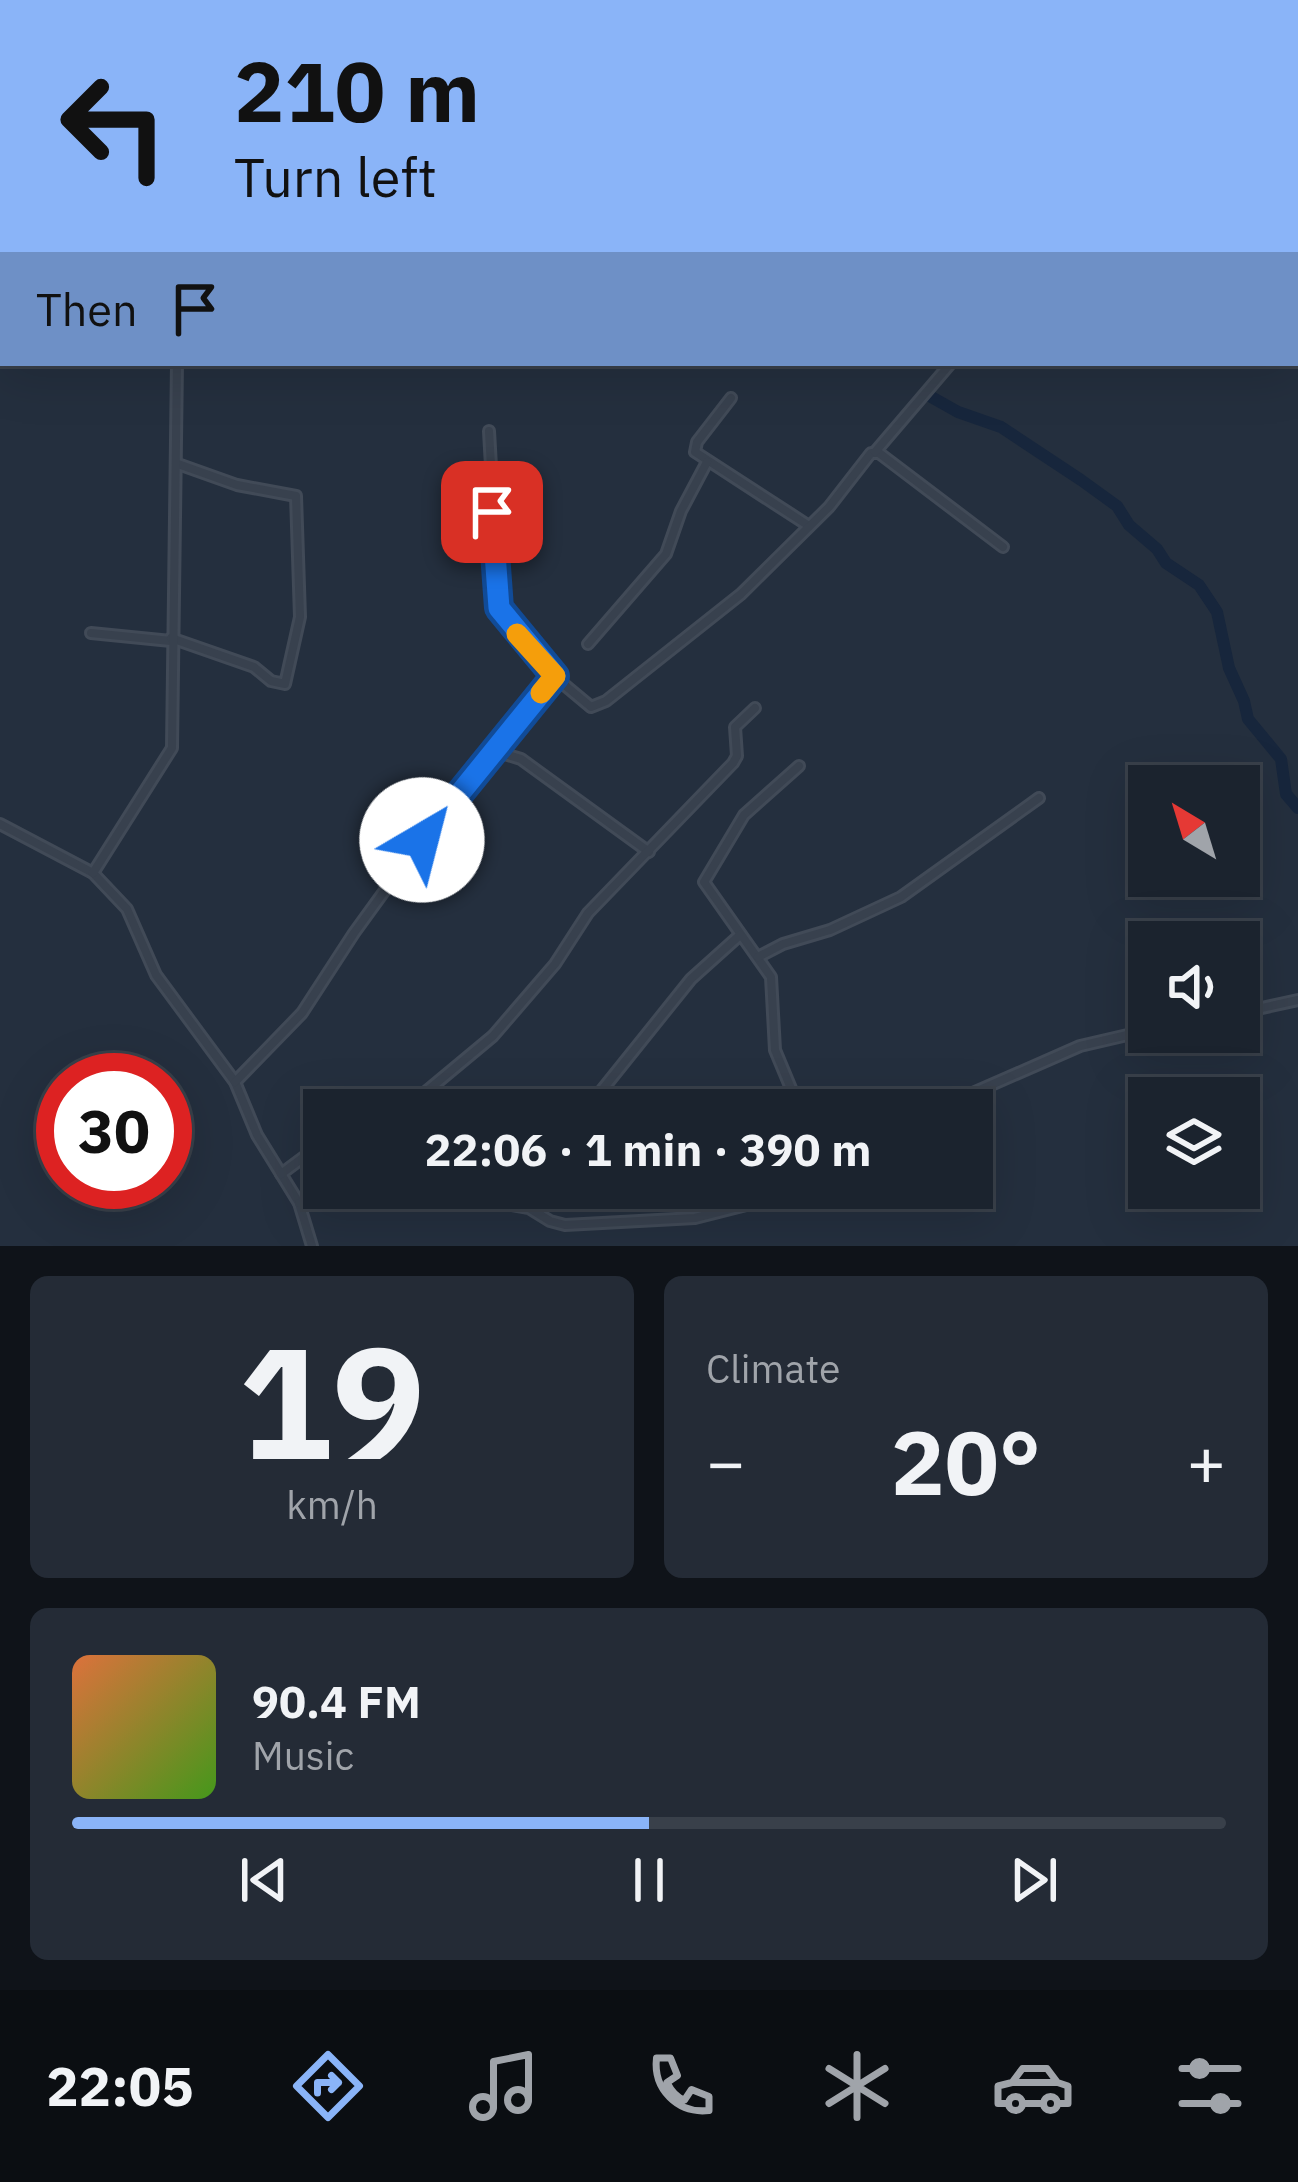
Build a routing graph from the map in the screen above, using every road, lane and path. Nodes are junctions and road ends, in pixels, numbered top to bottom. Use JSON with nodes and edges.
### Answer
{"nodes":[{"id":1,"x":177,"y":366,"type":"edge"},
{"id":2,"x":948,"y":366,"type":"edge"},
{"id":3,"x":731,"y":398,"type":"dead end"},
{"id":4,"x":489,"y":431,"type":"dead end"},
{"id":5,"x":875,"y":452,"type":"junction"},
{"id":6,"x":707,"y":462,"type":"junction"},
{"id":7,"x":178,"y":464,"type":"junction"},
{"id":8,"x":809,"y":526,"type":"junction"},
{"id":9,"x":1003,"y":547,"type":"dead end"},
{"id":10,"x":92,"y":633,"type":"dead end"},
{"id":11,"x":171,"y":640,"type":"junction"},
{"id":12,"x":588,"y":644,"type":"dead end"},
{"id":13,"x":555,"y":676,"type":"junction"},
{"id":14,"x":755,"y":708,"type":"dead end"},
{"id":15,"x":492,"y":750,"type":"junction"},
{"id":16,"x":799,"y":766,"type":"dead end"},
{"id":17,"x":1039,"y":798,"type":"dead end"},
{"id":18,"x":0,"y":824,"type":"edge"},
{"id":19,"x":649,"y":852,"type":"junction"},
{"id":20,"x":93,"y":873,"type":"junction"},
{"id":21,"x":740,"y":935,"type":"junction"},
{"id":22,"x":758,"y":957,"type":"junction"},
{"id":23,"x":1298,"y":1000,"type":"edge"},
{"id":24,"x":1260,"y":1008,"type":"edge"},
{"id":25,"x":1128,"y":1035,"type":"edge"},
{"id":26,"x":235,"y":1082,"type":"junction"},
{"id":27,"x":429,"y":1089,"type":"edge"},
{"id":28,"x":603,"y":1089,"type":"edge"},
{"id":29,"x":791,"y":1089,"type":"edge"},
{"id":30,"x":982,"y":1089,"type":"edge"},
{"id":31,"x":303,"y":1158,"type":"edge"},
{"id":32,"x":281,"y":1174,"type":"junction"},
{"id":33,"x":299,"y":1203,"type":"junction"},
{"id":34,"x":303,"y":1203,"type":"edge"},
{"id":35,"x":532,"y":1209,"type":"edge"},
{"id":36,"x":730,"y":1209,"type":"edge"},
{"id":37,"x":312,"y":1246,"type":"edge"}],
"edges":[{"from":1,"to":7,"type":"street"},
{"from":2,"to":5,"type":"street"},
{"from":3,"to":6,"type":"street"},
{"from":4,"to":13,"type":"street"},
{"from":5,"to":8,"type":"street"},
{"from":5,"to":9,"type":"street"},
{"from":6,"to":8,"type":"street"},
{"from":6,"to":12,"type":"street"},
{"from":7,"to":11,"type":"street"},
{"from":7,"to":11,"type":"street"},
{"from":8,"to":13,"type":"street"},
{"from":10,"to":11,"type":"street"},
{"from":11,"to":20,"type":"street"},
{"from":13,"to":15,"type":"street"},
{"from":14,"to":19,"type":"street"},
{"from":15,"to":19,"type":"street"},
{"from":15,"to":26,"type":"street"},
{"from":16,"to":21,"type":"street"},
{"from":17,"to":22,"type":"street"},
{"from":18,"to":20,"type":"street"},
{"from":19,"to":27,"type":"street"},
{"from":20,"to":26,"type":"street"},
{"from":21,"to":22,"type":"street"},
{"from":21,"to":28,"type":"street"},
{"from":22,"to":29,"type":"street"},
{"from":23,"to":24,"type":"street"},
{"from":25,"to":30,"type":"street"},
{"from":26,"to":32,"type":"street"},
{"from":31,"to":32,"type":"street"},
{"from":32,"to":33,"type":"street"},
{"from":33,"to":34,"type":"street"},
{"from":33,"to":37,"type":"street"},
{"from":35,"to":36,"type":"street"}]}
